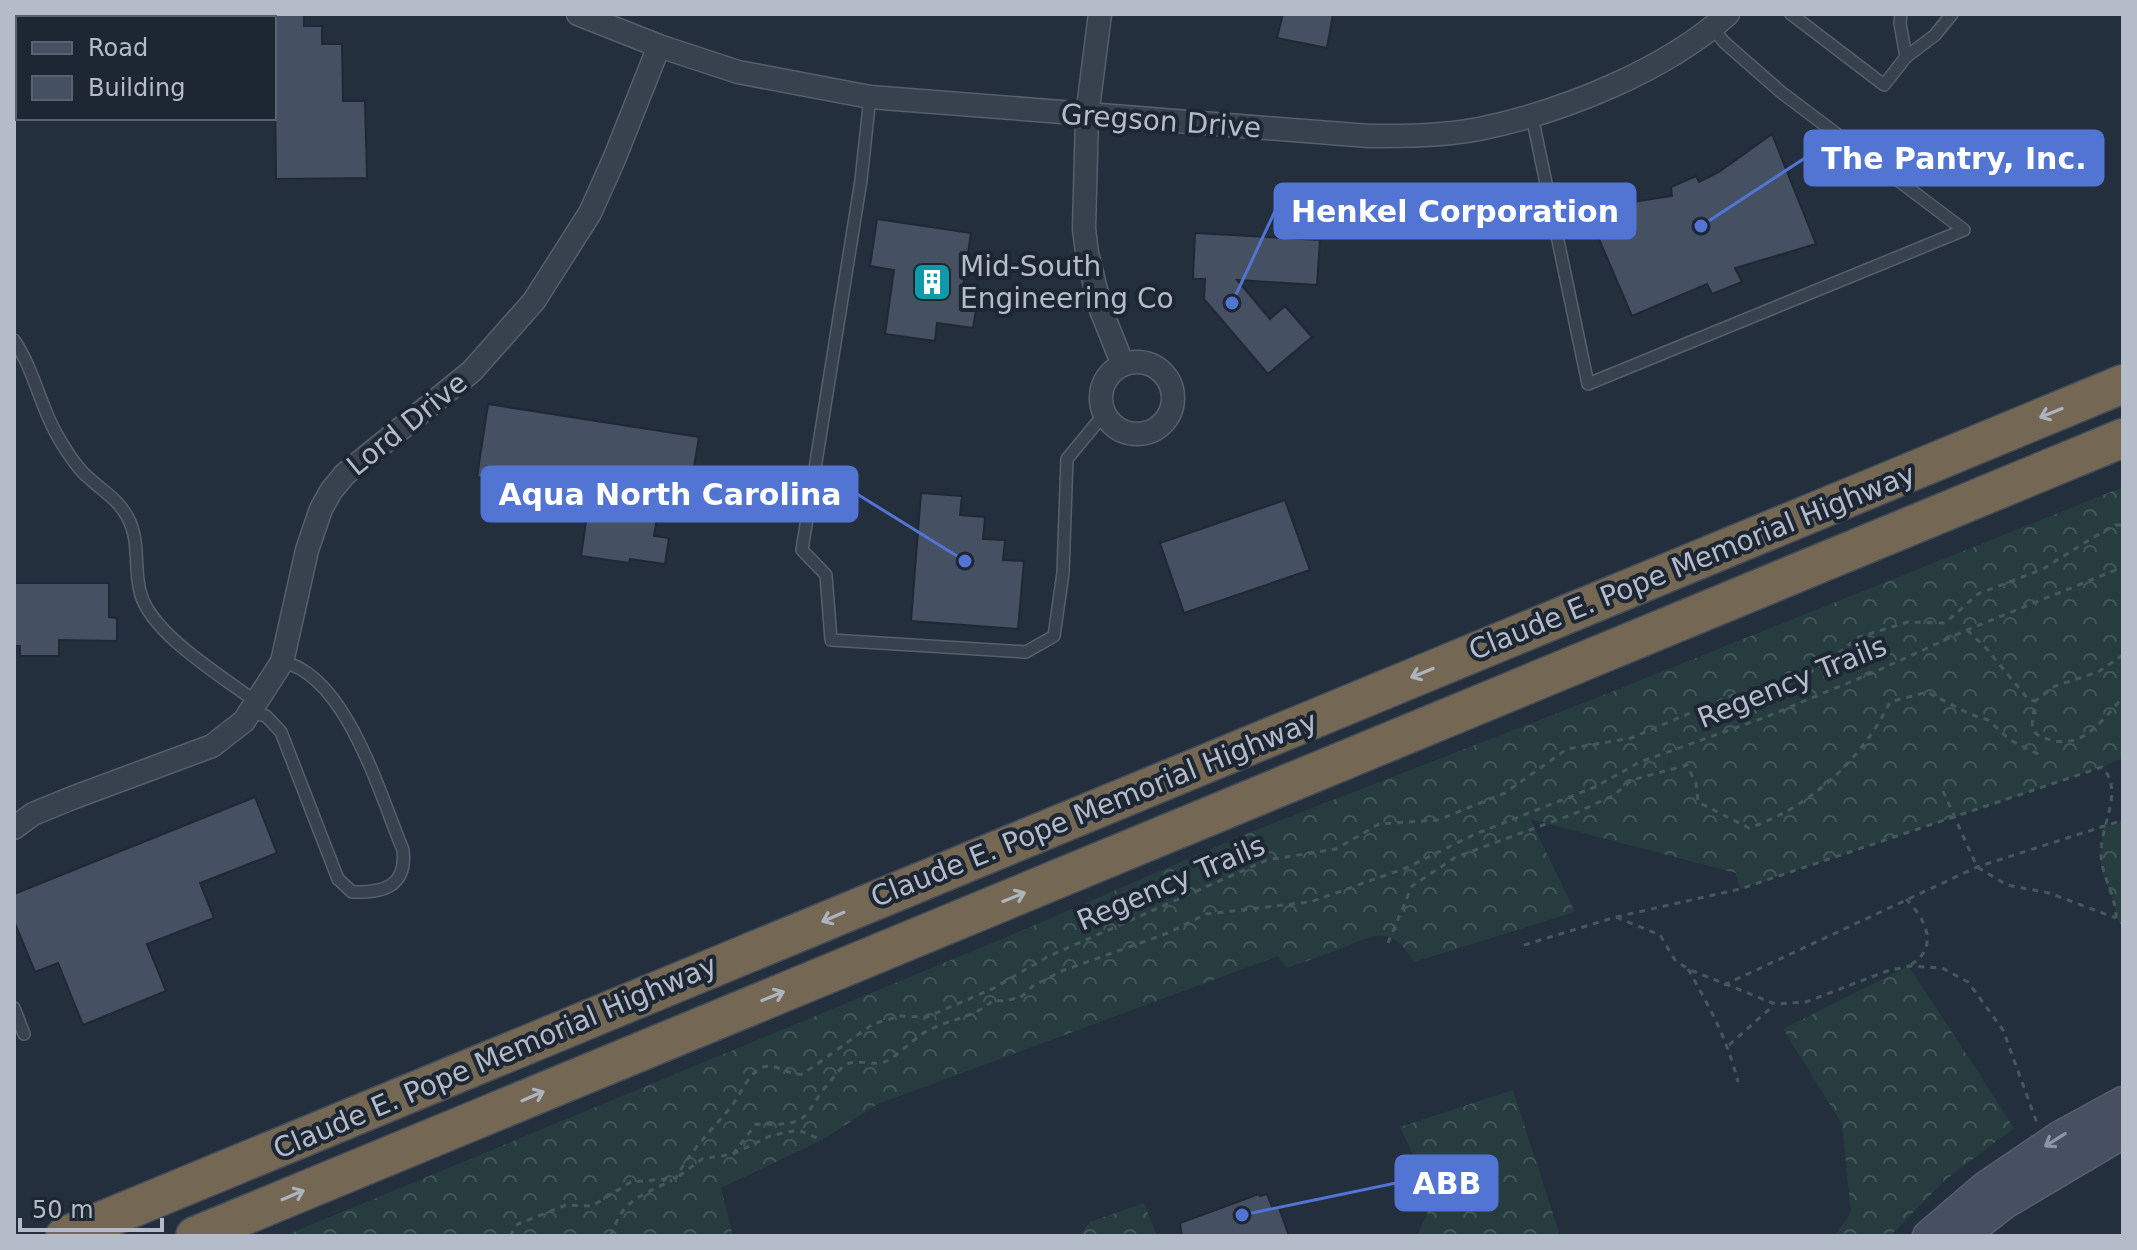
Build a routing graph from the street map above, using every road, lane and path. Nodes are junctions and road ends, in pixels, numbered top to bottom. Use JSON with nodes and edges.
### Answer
{"nodes":[{"id":1,"x":578,"y":14,"type":"edge"},
{"id":2,"x":1100,"y":14,"type":"edge"},
{"id":3,"x":1791,"y":14,"type":"edge"},
{"id":4,"x":1901,"y":14,"type":"edge"},
{"id":5,"x":1952,"y":14,"type":"edge"},
{"id":6,"x":1720,"y":21,"type":"edge"},
{"id":7,"x":659,"y":46,"type":"junction"},
{"id":8,"x":1906,"y":57,"type":"junction"},
{"id":9,"x":870,"y":97,"type":"junction"},
{"id":10,"x":1087,"y":116,"type":"junction"},
{"id":11,"x":1532,"y":116,"type":"junction"},
{"id":12,"x":14,"y":340,"type":"edge"},
{"id":13,"x":1123,"y":365,"type":"junction"},
{"id":14,"x":2123,"y":384,"type":"edge"},
{"id":15,"x":1105,"y":413,"type":"junction"},
{"id":16,"x":2123,"y":438,"type":"edge"},
{"id":17,"x":2123,"y":525,"type":"edge"},
{"id":18,"x":2123,"y":570,"type":"edge"},
{"id":19,"x":1967,"y":630,"type":"junction"},
{"id":20,"x":2123,"y":655,"type":"edge"},
{"id":21,"x":282,"y":662,"type":"junction"},
{"id":22,"x":2123,"y":697,"type":"edge"},
{"id":23,"x":2035,"y":701,"type":"junction"},
{"id":24,"x":253,"y":707,"type":"junction"},
{"id":25,"x":2040,"y":755,"type":"dead end"},
{"id":26,"x":1943,"y":791,"type":"dead end"},
{"id":27,"x":1955,"y":818,"type":"junction"},
{"id":28,"x":2123,"y":820,"type":"edge"},
{"id":29,"x":2103,"y":827,"type":"junction"},
{"id":30,"x":14,"y":828,"type":"edge"},
{"id":31,"x":1977,"y":867,"type":"junction"},
{"id":32,"x":1906,"y":899,"type":"junction"},
{"id":33,"x":1616,"y":917,"type":"junction"},
{"id":34,"x":2116,"y":918,"type":"junction"},
{"id":35,"x":2123,"y":924,"type":"edge"},
{"id":36,"x":1388,"y":943,"type":"dead end"},
{"id":37,"x":1524,"y":945,"type":"dead end"},
{"id":38,"x":1909,"y":966,"type":"junction"},
{"id":39,"x":1688,"y":969,"type":"junction"},
{"id":40,"x":1724,"y":985,"type":"junction"},
{"id":41,"x":1775,"y":1004,"type":"junction"},
{"id":42,"x":14,"y":1008,"type":"edge"},
{"id":43,"x":24,"y":1034,"type":"dead end"},
{"id":44,"x":1729,"y":1045,"type":"junction"},
{"id":45,"x":1738,"y":1082,"type":"dead end"},
{"id":46,"x":2123,"y":1102,"type":"edge"},
{"id":47,"x":2041,"y":1132,"type":"dead end"},
{"id":48,"x":2123,"y":1133,"type":"edge"},
{"id":49,"x":822,"y":1140,"type":"dead end"},
{"id":50,"x":733,"y":1154,"type":"junction"},
{"id":51,"x":676,"y":1178,"type":"junction"},
{"id":52,"x":65,"y":1236,"type":"edge"},
{"id":53,"x":195,"y":1236,"type":"edge"},
{"id":54,"x":510,"y":1236,"type":"edge"},
{"id":55,"x":611,"y":1236,"type":"edge"},
{"id":56,"x":1928,"y":1236,"type":"edge"},
{"id":57,"x":1963,"y":1236,"type":"edge"}],
"edges":[{"from":1,"to":7,"type":"street","name":"Gregson Drive"},
{"from":2,"to":10,"type":"street"},
{"from":3,"to":8,"type":"lane"},
{"from":4,"to":8,"type":"lane"},
{"from":5,"to":8,"type":"lane"},
{"from":6,"to":11,"type":"street","name":"Gregson Drive"},
{"from":6,"to":11,"type":"lane"},
{"from":7,"to":9,"type":"street","name":"Gregson Drive"},
{"from":7,"to":21,"type":"street","name":"Lord Drive"},
{"from":9,"to":10,"type":"street","name":"Gregson Drive"},
{"from":9,"to":15,"type":"lane"},
{"from":10,"to":11,"type":"street","name":"Gregson Drive"},
{"from":10,"to":13,"type":"street"},
{"from":12,"to":24,"type":"lane"},
{"from":13,"to":15,"type":"street"},
{"from":13,"to":15,"type":"street"},
{"from":14,"to":52,"type":"highway","name":"Claude E. Pope Memorial Highway","one_way":true},
{"from":53,"to":16,"type":"highway","name":"Claude E. Pope Memorial Highway","one_way":true},
{"from":17,"to":51,"type":"path","name":"Regency Trails"},
{"from":18,"to":19,"type":"path","name":"Regency Trails"},
{"from":19,"to":23,"type":"path"},
{"from":19,"to":50,"type":"path","name":"Regency Trails"},
{"from":20,"to":23,"type":"path"},
{"from":21,"to":24,"type":"street","name":"Lord Drive"},
{"from":21,"to":24,"type":"lane"},
{"from":22,"to":23,"type":"path"},
{"from":24,"to":30,"type":"street","name":"Lord Drive"},
{"from":25,"to":36,"type":"path","name":"Regency Trails"},
{"from":26,"to":27,"type":"path"},
{"from":27,"to":29,"type":"path"},
{"from":27,"to":31,"type":"path"},
{"from":27,"to":33,"type":"path"},
{"from":28,"to":29,"type":"path"},
{"from":29,"to":31,"type":"path"},
{"from":29,"to":34,"type":"path"},
{"from":31,"to":32,"type":"path"},
{"from":31,"to":34,"type":"path"},
{"from":32,"to":38,"type":"path"},
{"from":32,"to":40,"type":"path"},
{"from":33,"to":37,"type":"path"},
{"from":33,"to":39,"type":"path"},
{"from":34,"to":35,"type":"path"},
{"from":38,"to":41,"type":"path"},
{"from":38,"to":47,"type":"path"},
{"from":39,"to":40,"type":"path"},
{"from":39,"to":44,"type":"path"},
{"from":40,"to":41,"type":"path"},
{"from":41,"to":44,"type":"path"},
{"from":42,"to":43,"type":"lane"},
{"from":44,"to":45,"type":"path"},
{"from":46,"to":56,"type":"street","one_way":true},
{"from":48,"to":57,"type":"street"},
{"from":49,"to":50,"type":"path","name":"Regency Trails"},
{"from":50,"to":51,"type":"path","name":"Regency Trails"},
{"from":51,"to":54,"type":"path","name":"Regency Trails"},
{"from":51,"to":55,"type":"path","name":"Regency Trails"}]}
